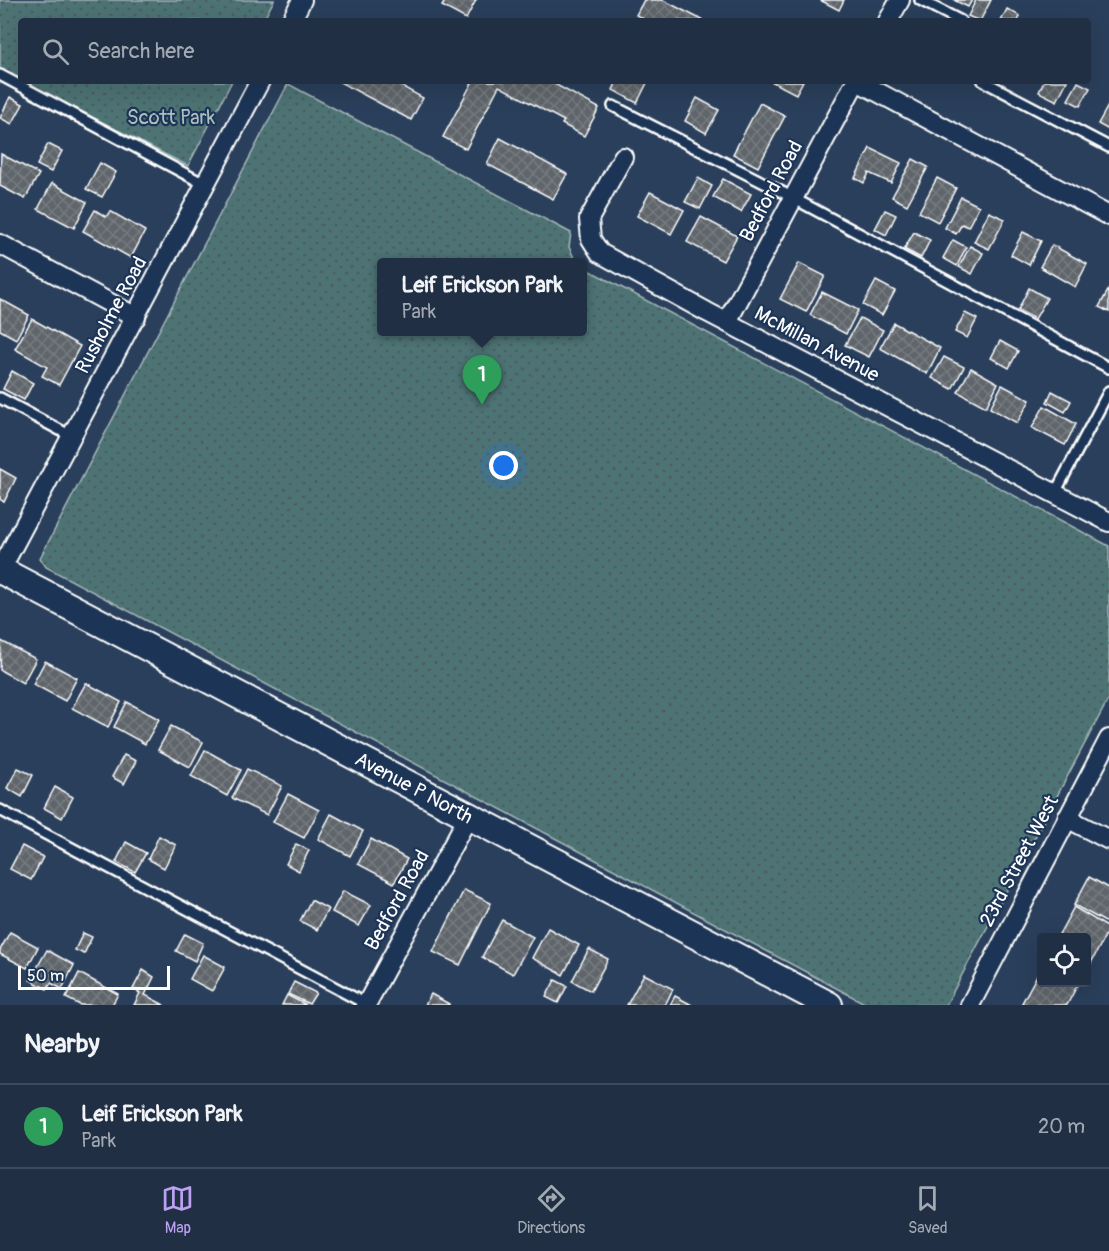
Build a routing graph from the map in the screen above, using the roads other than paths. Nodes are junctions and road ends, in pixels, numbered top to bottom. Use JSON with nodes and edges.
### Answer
{"nodes":[{"id":1,"x":302,"y":0,"type":"edge"},
{"id":2,"x":900,"y":0,"type":"edge"},
{"id":3,"x":920,"y":0,"type":"edge"},
{"id":4,"x":293,"y":18,"type":"edge"},
{"id":5,"x":890,"y":18,"type":"edge"},
{"id":6,"x":955,"y":18,"type":"edge"},
{"id":7,"x":0,"y":75,"type":"edge"},
{"id":8,"x":258,"y":84,"type":"edge"},
{"id":9,"x":854,"y":84,"type":"edge"},
{"id":10,"x":862,"y":84,"type":"edge"},
{"id":11,"x":990,"y":84,"type":"edge"},
{"id":12,"x":613,"y":106,"type":"dead end"},
{"id":13,"x":1109,"y":147,"type":"edge"},
{"id":14,"x":622,"y":158,"type":"dead end"},
{"id":15,"x":206,"y":185,"type":"junction"},
{"id":16,"x":793,"y":198,"type":"junction"},
{"id":17,"x":1109,"y":216,"type":"edge"},
{"id":18,"x":0,"y":244,"type":"edge"},
{"id":19,"x":136,"y":317,"type":"junction"},
{"id":20,"x":727,"y":322,"type":"junction"},
{"id":21,"x":1109,"y":368,"type":"edge"},
{"id":22,"x":1109,"y":391,"type":"edge"},
{"id":23,"x":0,"y":398,"type":"edge"},
{"id":24,"x":71,"y":436,"type":"junction"},
{"id":25,"x":1055,"y":493,"type":"junction"},
{"id":26,"x":1109,"y":522,"type":"edge"},
{"id":27,"x":0,"y":570,"type":"edge"},
{"id":28,"x":1109,"y":739,"type":"edge"},
{"id":29,"x":0,"y":810,"type":"edge"},
{"id":30,"x":468,"y":817,"type":"junction"},
{"id":31,"x":1067,"y":818,"type":"junction"},
{"id":32,"x":1109,"y":840,"type":"edge"},
{"id":33,"x":367,"y":1005,"type":"edge"},
{"id":34,"x":829,"y":1005,"type":"edge"},
{"id":35,"x":970,"y":1005,"type":"edge"}],
"edges":[{"from":1,"to":4,"type":"street"},
{"from":2,"to":5,"type":"street"},
{"from":3,"to":6,"type":"lane"},
{"from":7,"to":15,"type":"lane"},
{"from":8,"to":15,"type":"street","name":"Rusholme Road"},
{"from":9,"to":16,"type":"street","name":"Bedford Road"},
{"from":10,"to":17,"type":"street"},
{"from":11,"to":13,"type":"lane"},
{"from":12,"to":16,"type":"lane"},
{"from":14,"to":20,"type":"street","name":"McMillan Avenue"},
{"from":15,"to":19,"type":"street","name":"Rusholme Road"},
{"from":16,"to":20,"type":"street","name":"Bedford Road"},
{"from":16,"to":21,"type":"lane"},
{"from":18,"to":19,"type":"street"},
{"from":19,"to":24,"type":"street","name":"Rusholme Road"},
{"from":20,"to":25,"type":"street","name":"McMillan Avenue"},
{"from":22,"to":25,"type":"lane"},
{"from":23,"to":24,"type":"lane"},
{"from":24,"to":27,"type":"street","name":"Rusholme Road"},
{"from":25,"to":26,"type":"street","name":"McMillan Avenue"},
{"from":27,"to":30,"type":"main road","name":"Avenue P North"},
{"from":28,"to":31,"type":"street","name":"23rd Street West"},
{"from":29,"to":33,"type":"lane"},
{"from":30,"to":33,"type":"street","name":"Bedford Road"},
{"from":30,"to":34,"type":"main road","name":"Avenue P North"},
{"from":31,"to":32,"type":"street"},
{"from":31,"to":35,"type":"street","name":"23rd Street West"}]}
